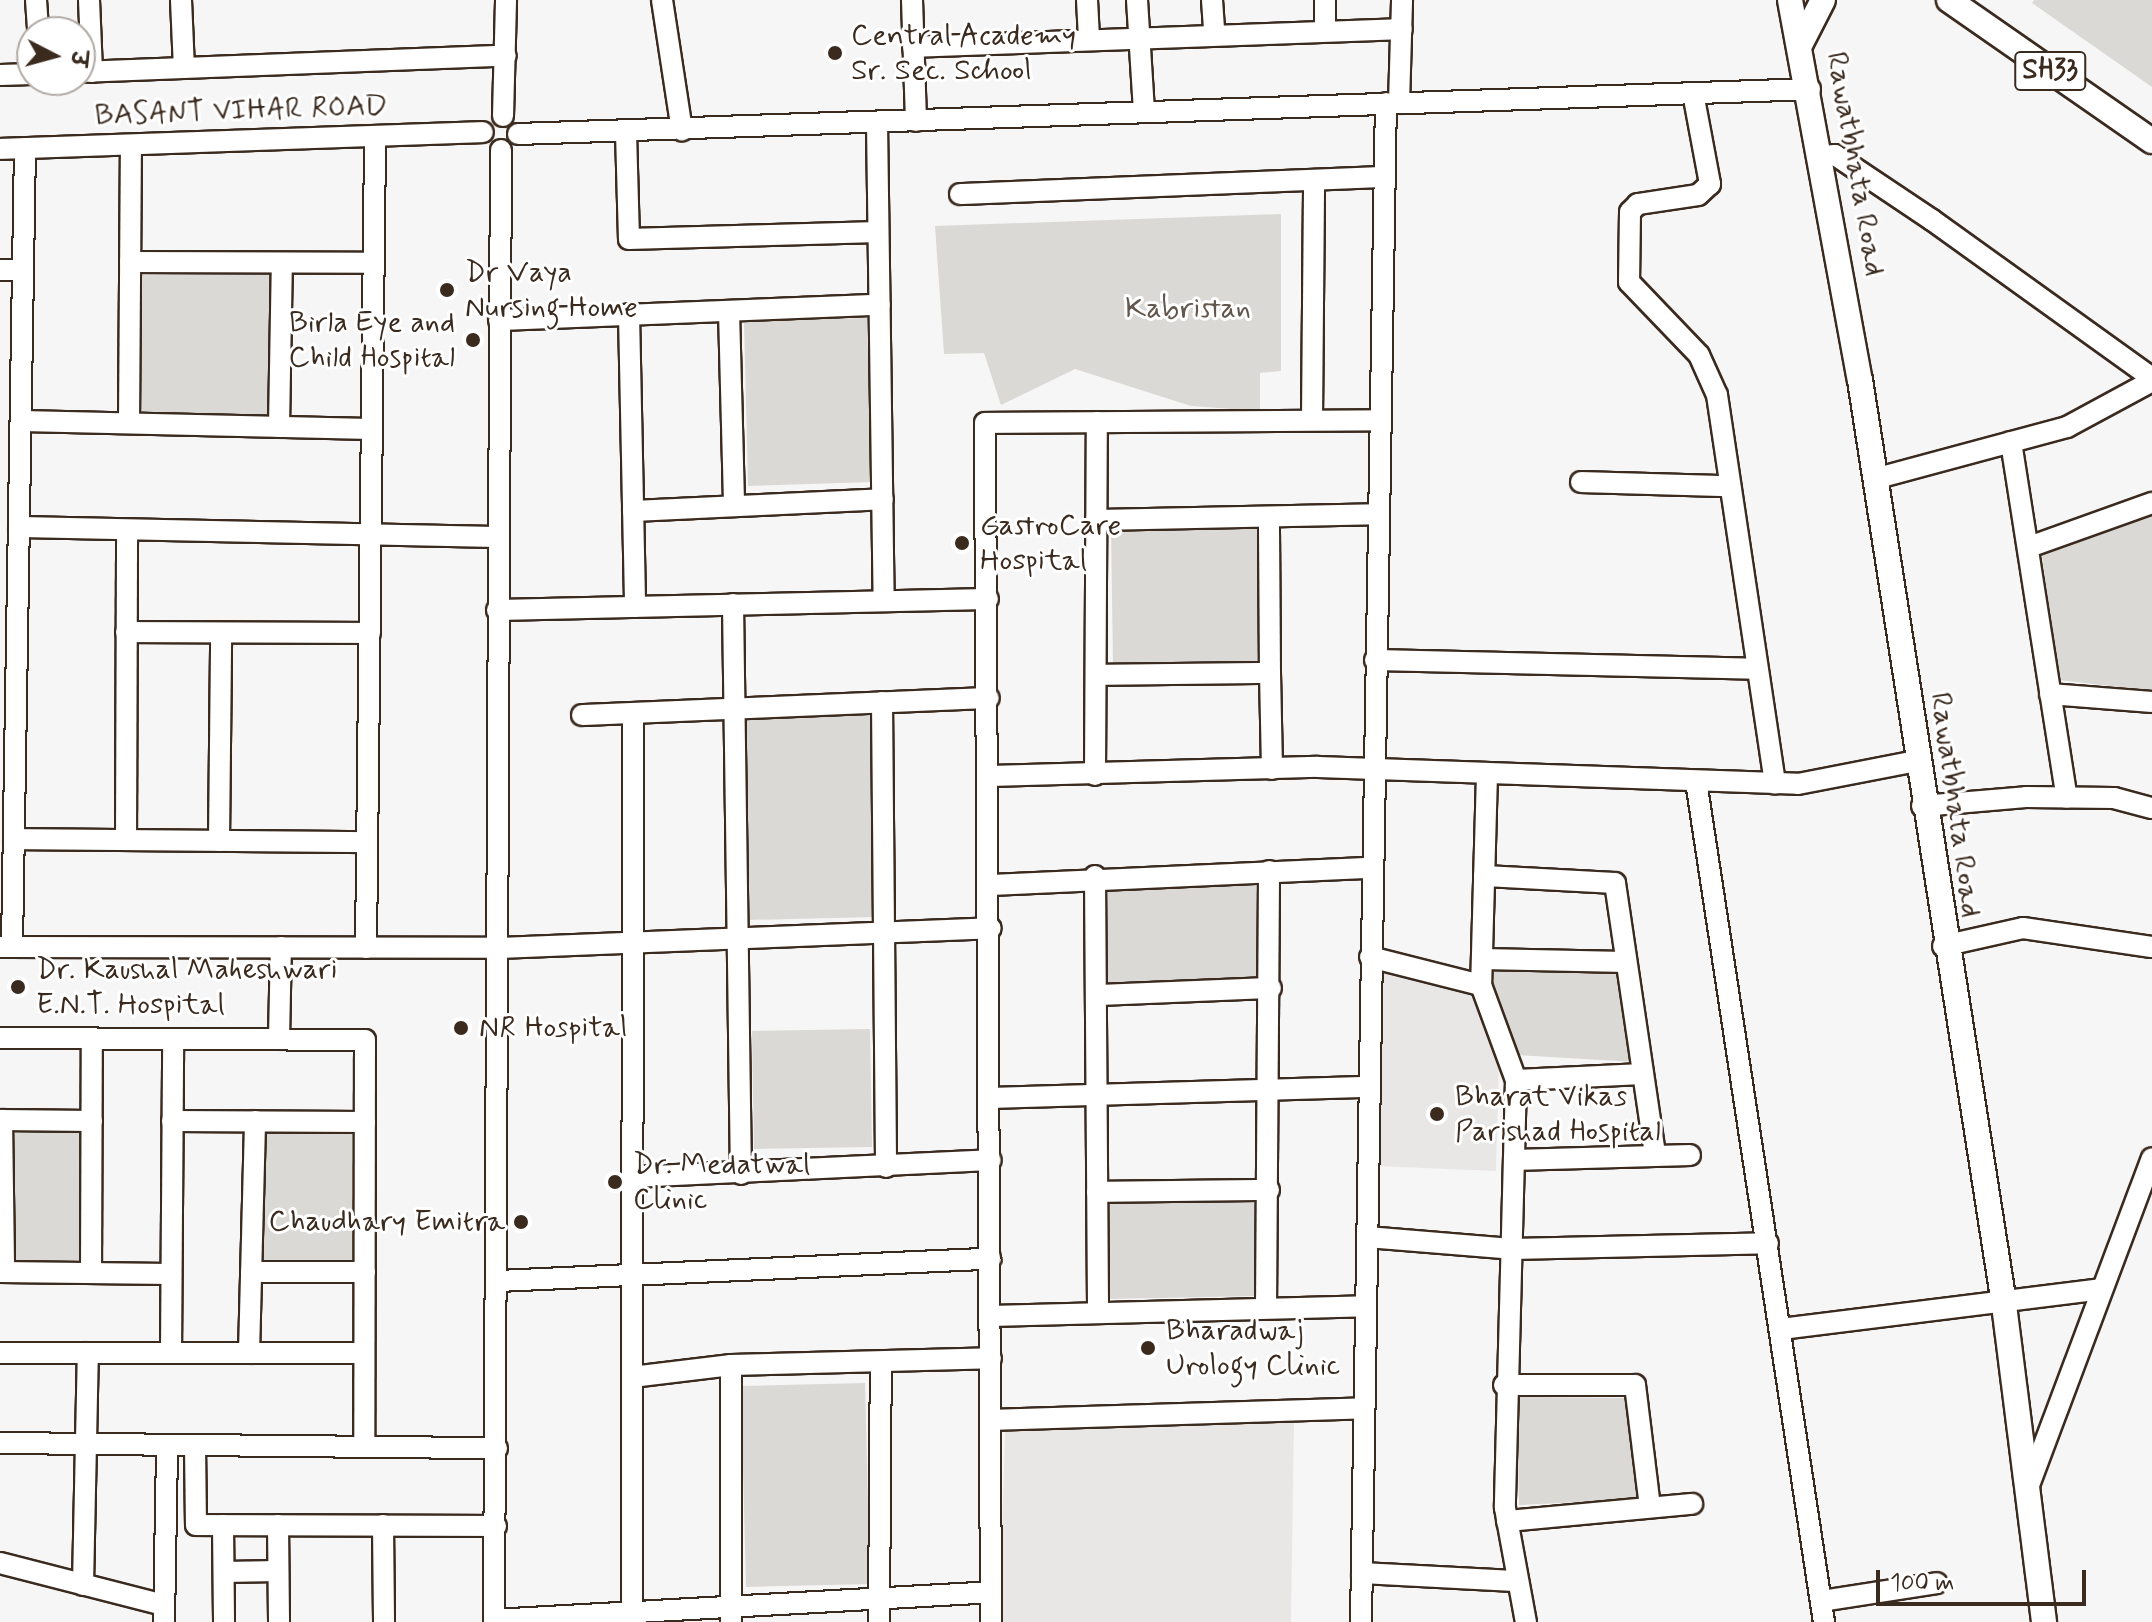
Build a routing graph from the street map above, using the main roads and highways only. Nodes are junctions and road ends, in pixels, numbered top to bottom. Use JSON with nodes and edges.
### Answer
{"nodes":[{"id":1,"x":1823,"y":0,"type":"edge"},
{"id":2,"x":1949,"y":0,"type":"edge"},
{"id":3,"x":1795,"y":5,"type":"edge"},
{"id":4,"x":1801,"y":43,"type":"junction"},
{"id":5,"x":2152,"y":141,"type":"edge"},
{"id":6,"x":2044,"y":1622,"type":"edge"}],
"edges":[{"from":1,"to":4,"type":"main road"},
{"from":2,"to":5,"type":"main road","number":"SH33"},
{"from":3,"to":4,"type":"main road","name":"Rawatbhata Road"},
{"from":4,"to":6,"type":"main road","name":"Rawatbhata Road"}]}
